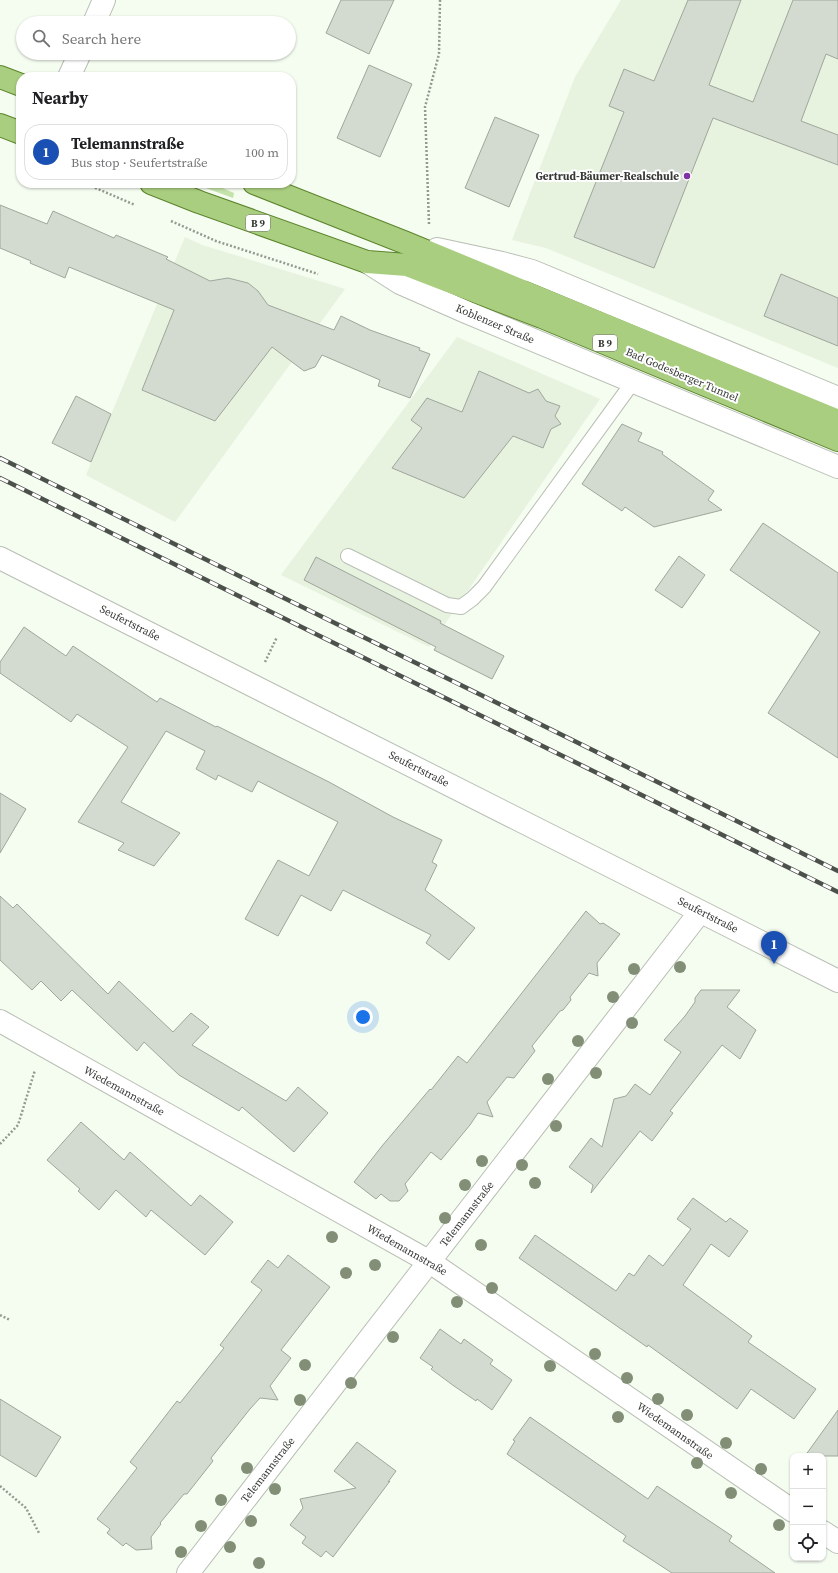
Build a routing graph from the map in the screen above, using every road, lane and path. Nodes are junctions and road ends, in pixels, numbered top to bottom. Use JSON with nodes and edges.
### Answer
{"nodes":[{"id":1,"x":104,"y":0,"type":"edge"},
{"id":2,"x":440,"y":0,"type":"edge"},
{"id":3,"x":97,"y":16,"type":"edge"},
{"id":4,"x":77,"y":60,"type":"edge"},
{"id":5,"x":71,"y":72,"type":"edge"},
{"id":6,"x":0,"y":76,"type":"edge"},
{"id":7,"x":16,"y":83,"type":"edge"},
{"id":8,"x":164,"y":188,"type":"edge"},
{"id":9,"x":267,"y":188,"type":"edge"},
{"id":10,"x":429,"y":227,"type":"dead end"},
{"id":11,"x":406,"y":243,"type":"junction"},
{"id":12,"x":367,"y":262,"type":"junction"},
{"id":13,"x":633,"y":382,"type":"junction"},
{"id":14,"x":838,"y":398,"type":"edge"},
{"id":15,"x":838,"y":421,"type":"edge"},
{"id":16,"x":838,"y":440,"type":"edge"},
{"id":17,"x":838,"y":467,"type":"edge"},
{"id":18,"x":348,"y":556,"type":"dead end"},
{"id":19,"x":0,"y":558,"type":"edge"},
{"id":20,"x":700,"y":912,"type":"junction"},
{"id":21,"x":838,"y":981,"type":"edge"},
{"id":22,"x":0,"y":1021,"type":"edge"},
{"id":23,"x":42,"y":1045,"type":"junction"},
{"id":24,"x":0,"y":1144,"type":"edge"},
{"id":25,"x":430,"y":1262,"type":"junction"},
{"id":26,"x":0,"y":1315,"type":"edge"},
{"id":27,"x":10,"y":1320,"type":"dead end"},
{"id":28,"x":0,"y":1486,"type":"edge"},
{"id":29,"x":790,"y":1510,"type":"edge"},
{"id":30,"x":39,"y":1533,"type":"dead end"},
{"id":31,"x":826,"y":1534,"type":"edge"},
{"id":32,"x":838,"y":1542,"type":"edge"},
{"id":33,"x":188,"y":1573,"type":"edge"}],
"edges":[{"from":1,"to":3,"type":"street"},
{"from":2,"to":10,"type":"path"},
{"from":4,"to":5,"type":"street"},
{"from":6,"to":7,"type":"main road"},
{"from":8,"to":12,"type":"main road","name":"Koblenzer Straße","number":"B 9"},
{"from":9,"to":11,"type":"main road","number":"B 9"},
{"from":11,"to":14,"type":"street"},
{"from":11,"to":15,"type":"main road","name":"Bad Godesberger Tunnel","number":"B 9"},
{"from":12,"to":13,"type":"street","name":"Koblenzer Straße"},
{"from":12,"to":16,"type":"main road","name":"Bad Godesberger Tunnel","number":"B 9"},
{"from":13,"to":17,"type":"street","name":"Koblenzer Straße"},
{"from":13,"to":18,"type":"lane"},
{"from":19,"to":20,"type":"street","name":"Seufertstraße"},
{"from":20,"to":21,"type":"street","name":"Seufertstraße"},
{"from":20,"to":25,"type":"street","name":"Telemannstraße"},
{"from":22,"to":23,"type":"street","name":"Wiedemannstraße"},
{"from":23,"to":24,"type":"path"},
{"from":23,"to":25,"type":"street","name":"Wiedemannstraße"},
{"from":25,"to":29,"type":"street","name":"Wiedemannstraße"},
{"from":25,"to":33,"type":"street","name":"Telemannstraße"},
{"from":26,"to":27,"type":"path"},
{"from":28,"to":30,"type":"path"},
{"from":31,"to":32,"type":"street"}]}
